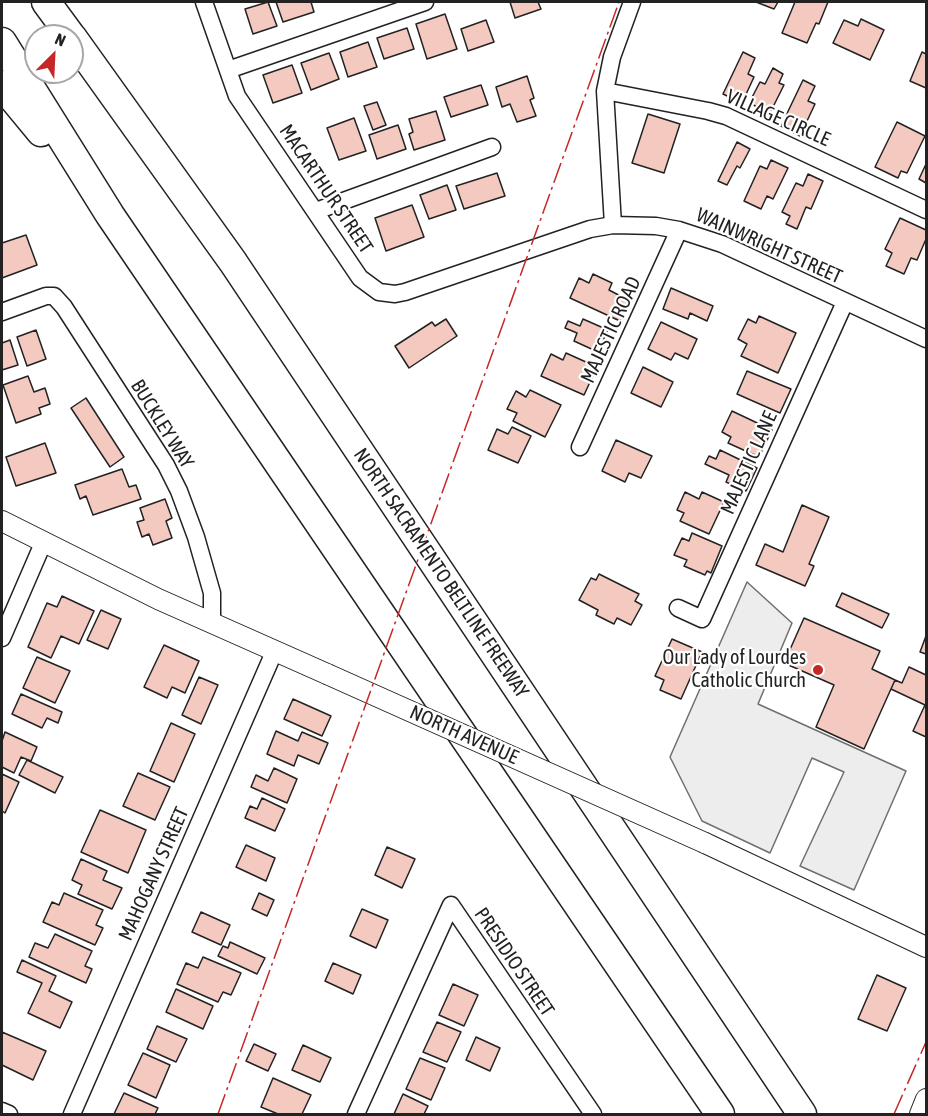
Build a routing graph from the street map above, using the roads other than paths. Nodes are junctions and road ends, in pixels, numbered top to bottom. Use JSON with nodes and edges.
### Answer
{"nodes":[{"id":1,"x":46,"y":2,"type":"edge"},
{"id":2,"x":204,"y":2,"type":"edge"},
{"id":3,"x":425,"y":2,"type":"edge"},
{"id":4,"x":632,"y":2,"type":"edge"},
{"id":5,"x":62,"y":24,"type":"edge"},
{"id":6,"x":2,"y":42,"type":"edge"},
{"id":7,"x":84,"y":54,"type":"edge"},
{"id":8,"x":228,"y":70,"type":"junction"},
{"id":9,"x":2,"y":85,"type":"edge"},
{"id":10,"x":605,"y":91,"type":"junction"},
{"id":11,"x":492,"y":147,"type":"dead end"},
{"id":12,"x":927,"y":210,"type":"edge"},
{"id":13,"x":316,"y":211,"type":"junction"},
{"id":14,"x":111,"y":215,"type":"junction"},
{"id":15,"x":613,"y":225,"type":"junction"},
{"id":16,"x":679,"y":230,"type":"junction"},
{"id":17,"x":485,"y":265,"type":"joint"},
{"id":18,"x":845,"y":302,"type":"junction"},
{"id":19,"x":2,"y":312,"type":"edge"},
{"id":20,"x":927,"y":339,"type":"edge"},
{"id":21,"x":580,"y":447,"type":"dead end"},
{"id":22,"x":2,"y":521,"type":"edge"},
{"id":23,"x":44,"y":542,"type":"junction"},
{"id":24,"x":678,"y":608,"type":"dead end"},
{"id":25,"x":212,"y":622,"type":"junction"},
{"id":26,"x":2,"y":638,"type":"edge"},
{"id":27,"x":275,"y":650,"type":"junction"},
{"id":28,"x":927,"y":947,"type":"edge"},
{"id":29,"x":927,"y":1099,"type":"edge"},
{"id":30,"x":2,"y":1111,"type":"edge"},
{"id":31,"x":9,"y":1114,"type":"edge"},
{"id":32,"x":72,"y":1114,"type":"edge"},
{"id":33,"x":356,"y":1114,"type":"edge"},
{"id":34,"x":593,"y":1114,"type":"edge"},
{"id":35,"x":720,"y":1114,"type":"edge"},
{"id":36,"x":802,"y":1114,"type":"edge"},
{"id":37,"x":920,"y":1114,"type":"edge"}],
"edges":[{"from":1,"to":5,"type":"highway","name":"NORTH SACRAMENTO BELTLINE FREEWAY"},
{"from":2,"to":8,"type":"street","name":"MACARTHUR STREET"},
{"from":3,"to":8,"type":"street"},
{"from":4,"to":10,"type":"street"},
{"from":6,"to":14,"type":"highway"},
{"from":7,"to":36,"type":"highway","name":"NORTH SACRAMENTO BELTLINE FREEWAY"},
{"from":8,"to":13,"type":"street","name":"MACARTHUR STREET"},
{"from":9,"to":14,"type":"highway"},
{"from":10,"to":12,"type":"street","name":"VILLAGE CIRCLE"},
{"from":10,"to":15,"type":"street"},
{"from":11,"to":13,"type":"street"},
{"from":13,"to":17,"type":"street","name":"MACARTHUR STREET"},
{"from":14,"to":35,"type":"highway"},
{"from":15,"to":16,"type":"street","name":"WAINWRIGHT STREET"},
{"from":15,"to":17,"type":"street","name":"WAINWRIGHT STREET"},
{"from":16,"to":18,"type":"street","name":"WAINWRIGHT STREET"},
{"from":16,"to":21,"type":"street","name":"MAJESTIC ROAD"},
{"from":18,"to":20,"type":"street","name":"WAINWRIGHT STREET"},
{"from":18,"to":24,"type":"street","name":"MAJESTIC LANE"},
{"from":19,"to":25,"type":"street","name":"BUCKLEY WAY"},
{"from":22,"to":23,"type":"street","name":"NORTH AVENUE"},
{"from":23,"to":25,"type":"street","name":"NORTH AVENUE"},
{"from":23,"to":26,"type":"street"},
{"from":25,"to":27,"type":"street","name":"NORTH AVENUE"},
{"from":27,"to":28,"type":"street","name":"NORTH AVENUE","bridge":true},
{"from":27,"to":32,"type":"street","name":"MAHOGANY STREET"},
{"from":29,"to":37,"type":"street"},
{"from":30,"to":31,"type":"street"},
{"from":33,"to":34,"type":"street","name":"PRESIDIO STREET"}]}
